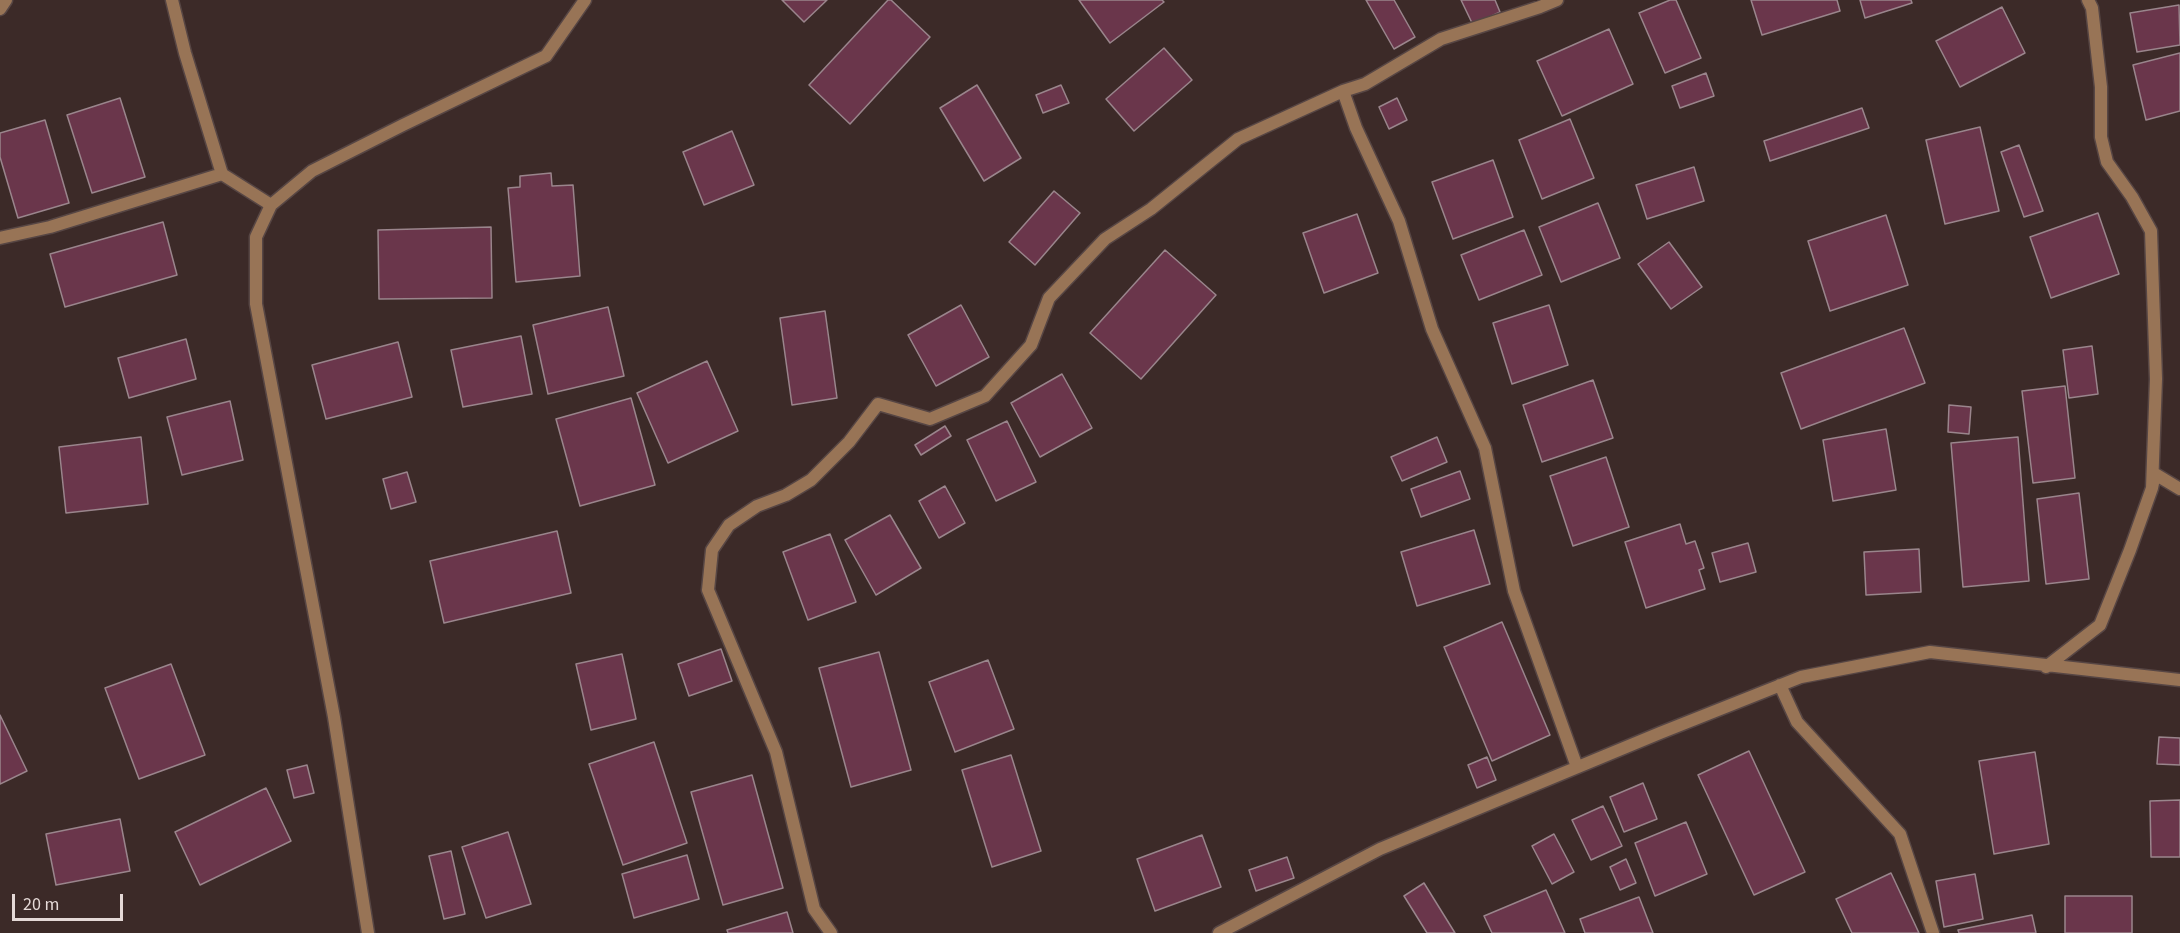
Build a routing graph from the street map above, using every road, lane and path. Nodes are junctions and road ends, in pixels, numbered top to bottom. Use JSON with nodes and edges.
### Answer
{"nodes":[{"id":1,"x":6,"y":0,"type":"edge"},
{"id":2,"x":172,"y":0,"type":"edge"},
{"id":3,"x":585,"y":0,"type":"edge"},
{"id":4,"x":1557,"y":0,"type":"edge"},
{"id":5,"x":2088,"y":0,"type":"edge"},
{"id":6,"x":0,"y":9,"type":"edge"},
{"id":7,"x":1343,"y":92,"type":"junction"},
{"id":8,"x":222,"y":174,"type":"junction"},
{"id":9,"x":271,"y":205,"type":"junction"},
{"id":10,"x":0,"y":238,"type":"edge"},
{"id":11,"x":2152,"y":488,"type":"junction"},
{"id":12,"x":2180,"y":489,"type":"edge"},
{"id":13,"x":2046,"y":667,"type":"junction"},
{"id":14,"x":2180,"y":680,"type":"edge"},
{"id":15,"x":1780,"y":685,"type":"junction"},
{"id":16,"x":1577,"y":767,"type":"junction"},
{"id":17,"x":368,"y":933,"type":"edge"},
{"id":18,"x":831,"y":933,"type":"edge"},
{"id":19,"x":1219,"y":933,"type":"edge"},
{"id":20,"x":1933,"y":933,"type":"edge"}],
"edges":[{"from":1,"to":6,"type":"street"},
{"from":2,"to":8,"type":"street"},
{"from":3,"to":9,"type":"street"},
{"from":4,"to":7,"type":"street"},
{"from":5,"to":11,"type":"street"},
{"from":7,"to":16,"type":"street"},
{"from":7,"to":18,"type":"street"},
{"from":8,"to":9,"type":"street"},
{"from":8,"to":10,"type":"street"},
{"from":9,"to":17,"type":"street"},
{"from":11,"to":12,"type":"street"},
{"from":11,"to":13,"type":"street"},
{"from":13,"to":14,"type":"street"},
{"from":13,"to":15,"type":"street"},
{"from":15,"to":16,"type":"street"},
{"from":15,"to":20,"type":"street"},
{"from":16,"to":19,"type":"street"}]}
